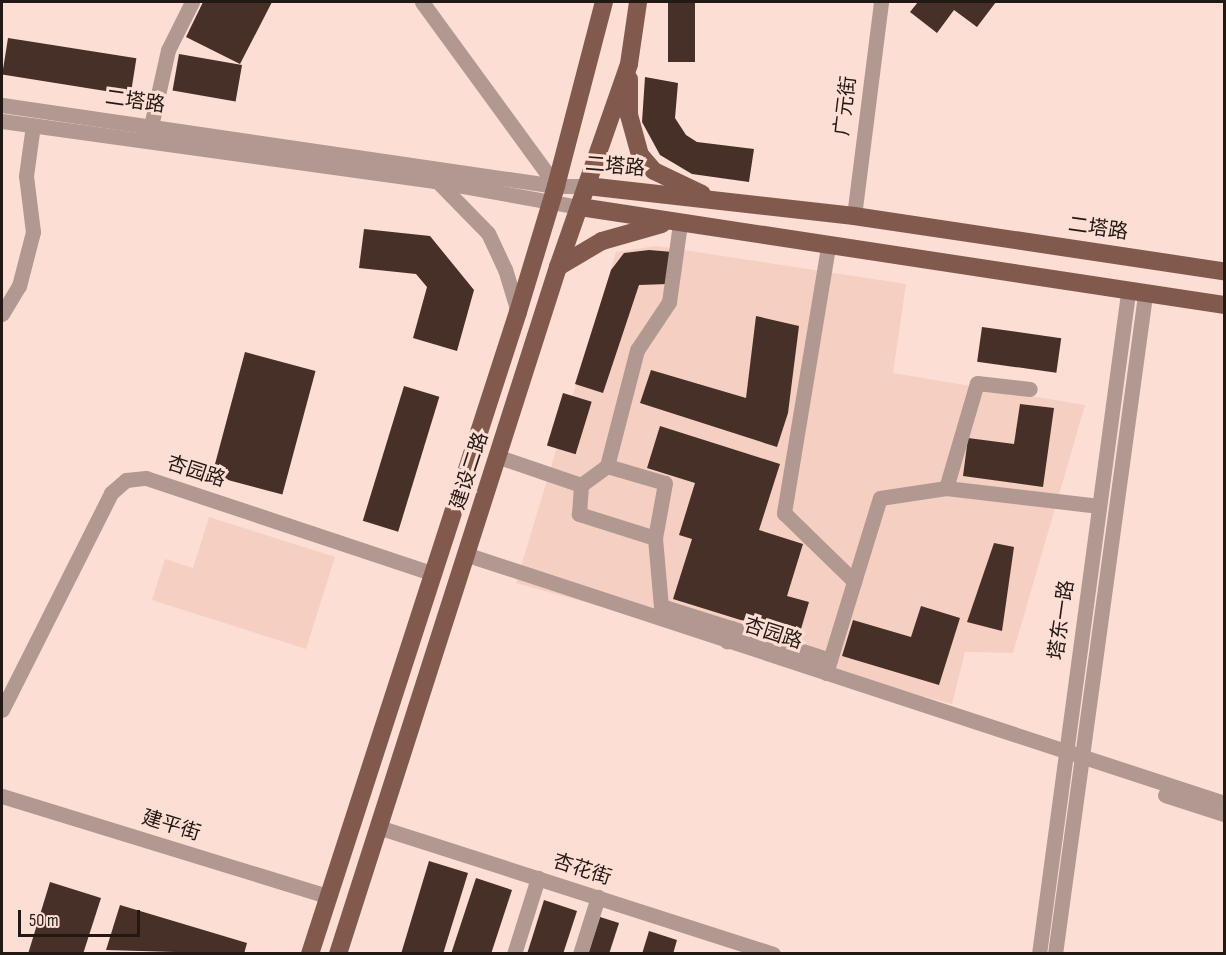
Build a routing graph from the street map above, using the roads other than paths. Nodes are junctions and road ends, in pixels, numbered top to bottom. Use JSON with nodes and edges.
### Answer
{"nodes":[{"id":1,"x":192,"y":2,"type":"edge"},
{"id":2,"x":422,"y":2,"type":"edge"},
{"id":3,"x":604,"y":2,"type":"edge"},
{"id":4,"x":638,"y":2,"type":"edge"},
{"id":5,"x":881,"y":2,"type":"edge"},
{"id":6,"x":629,"y":64,"type":"junction"},
{"id":7,"x":2,"y":105,"type":"edge"},
{"id":8,"x":2,"y":121,"type":"edge"},
{"id":9,"x":33,"y":125,"type":"junction"},
{"id":10,"x":149,"y":134,"type":"junction"},
{"id":11,"x":435,"y":180,"type":"junction"},
{"id":12,"x":587,"y":186,"type":"junction"},
{"id":13,"x":554,"y":194,"type":"junction"},
{"id":14,"x":715,"y":200,"type":"junction"},
{"id":15,"x":580,"y":207,"type":"junction"},
{"id":16,"x":854,"y":216,"type":"junction"},
{"id":17,"x":675,"y":223,"type":"junction"},
{"id":18,"x":828,"y":247,"type":"junction"},
{"id":19,"x":558,"y":267,"type":"junction"},
{"id":20,"x":1224,"y":271,"type":"edge"},
{"id":21,"x":1137,"y":294,"type":"junction"},
{"id":22,"x":1224,"y":305,"type":"edge"},
{"id":23,"x":518,"y":312,"type":"junction"},
{"id":24,"x":2,"y":314,"type":"edge"},
{"id":25,"x":1030,"y":389,"type":"dead end"},
{"id":26,"x":498,"y":457,"type":"junction"},
{"id":27,"x":608,"y":465,"type":"junction"},
{"id":28,"x":581,"y":484,"type":"junction"},
{"id":29,"x":946,"y":488,"type":"junction"},
{"id":30,"x":1099,"y":506,"type":"junction"},
{"id":31,"x":655,"y":538,"type":"junction"},
{"id":32,"x":468,"y":555,"type":"junction"},
{"id":33,"x":432,"y":573,"type":"junction"},
{"id":34,"x":854,"y":581,"type":"junction"},
{"id":35,"x":729,"y":634,"type":"junction"},
{"id":36,"x":828,"y":667,"type":"junction"},
{"id":37,"x":2,"y":710,"type":"edge"},
{"id":38,"x":1064,"y":753,"type":"junction"},
{"id":39,"x":1080,"y":763,"type":"junction"},
{"id":40,"x":2,"y":796,"type":"edge"},
{"id":41,"x":1224,"y":803,"type":"edge"},
{"id":42,"x":1224,"y":814,"type":"edge"},
{"id":43,"x":378,"y":827,"type":"junction"},
{"id":44,"x":538,"y":878,"type":"junction"},
{"id":45,"x":328,"y":896,"type":"junction"},
{"id":46,"x":598,"y":897,"type":"junction"},
{"id":47,"x":728,"y":947,"type":"edge"},
{"id":48,"x":310,"y":954,"type":"edge"},
{"id":49,"x":338,"y":954,"type":"edge"},
{"id":50,"x":514,"y":954,"type":"edge"},
{"id":51,"x":580,"y":954,"type":"edge"},
{"id":52,"x":773,"y":954,"type":"edge"},
{"id":53,"x":1039,"y":954,"type":"edge"},
{"id":54,"x":1055,"y":954,"type":"edge"}],
"edges":[{"from":1,"to":10,"type":"street"},
{"from":2,"to":13,"type":"street"},
{"from":3,"to":13,"type":"main road","name":"建设二路"},
{"from":4,"to":6,"type":"main road","name":"建设二路"},
{"from":5,"to":16,"type":"street","name":"广元街"},
{"from":6,"to":12,"type":"main road","name":"建设二路"},
{"from":6,"to":14,"type":"main road"},
{"from":7,"to":10,"type":"street","name":"二塔路"},
{"from":8,"to":9,"type":"street","name":"二塔路"},
{"from":9,"to":10,"type":"street","name":"二塔路"},
{"from":9,"to":24,"type":"street"},
{"from":10,"to":11,"type":"street","name":"二塔路"},
{"from":10,"to":13,"type":"street","name":"二塔路"},
{"from":11,"to":13,"type":"street","name":"二塔路"},
{"from":11,"to":23,"type":"street"},
{"from":12,"to":13,"type":"street","name":"二塔路"},
{"from":12,"to":14,"type":"main road","name":"二塔路"},
{"from":12,"to":15,"type":"main road","name":"建设二路"},
{"from":13,"to":15,"type":"street"},
{"from":13,"to":23,"type":"main road","name":"建设二路"},
{"from":14,"to":16,"type":"main road","name":"二塔路"},
{"from":15,"to":17,"type":"main road"},
{"from":15,"to":19,"type":"main road","name":"建设二路"},
{"from":16,"to":20,"type":"main road","name":"二塔路"},
{"from":17,"to":18,"type":"main road"},
{"from":17,"to":19,"type":"main road"},
{"from":17,"to":27,"type":"street"},
{"from":18,"to":21,"type":"main road"},
{"from":18,"to":34,"type":"street"},
{"from":19,"to":26,"type":"main road","name":"建设二路"},
{"from":21,"to":22,"type":"main road"},
{"from":21,"to":30,"type":"street","name":"塔东一路"},
{"from":21,"to":39,"type":"street","name":"塔东一路"},
{"from":23,"to":33,"type":"main road","name":"建设二路"},
{"from":25,"to":29,"type":"street"},
{"from":26,"to":28,"type":"street"},
{"from":26,"to":32,"type":"main road","name":"建设二路"},
{"from":27,"to":28,"type":"street"},
{"from":27,"to":31,"type":"street"},
{"from":28,"to":31,"type":"street"},
{"from":29,"to":30,"type":"street"},
{"from":29,"to":34,"type":"street"},
{"from":30,"to":38,"type":"street","name":"塔东一路"},
{"from":31,"to":35,"type":"street"},
{"from":32,"to":35,"type":"street","name":"杏园路"},
{"from":32,"to":43,"type":"main road","name":"建设二路"},
{"from":33,"to":37,"type":"street","name":"杏园路"},
{"from":33,"to":45,"type":"main road","name":"建设二路"},
{"from":34,"to":36,"type":"street"},
{"from":35,"to":36,"type":"street","name":"杏园路"},
{"from":36,"to":38,"type":"street","name":"杏园路"},
{"from":38,"to":39,"type":"street","name":"杏园路"},
{"from":38,"to":53,"type":"street","name":"塔东一路"},
{"from":39,"to":41,"type":"street","name":"杏园路"},
{"from":39,"to":42,"type":"street","name":"杏园路"},
{"from":39,"to":54,"type":"street","name":"塔东一路"},
{"from":40,"to":45,"type":"street","name":"建平街"},
{"from":43,"to":44,"type":"street","name":"杏花街"},
{"from":43,"to":49,"type":"main road","name":"建设二路"},
{"from":44,"to":46,"type":"street","name":"杏花街"},
{"from":44,"to":50,"type":"street"},
{"from":45,"to":48,"type":"main road","name":"建设二路"},
{"from":46,"to":47,"type":"street","name":"杏花街"},
{"from":46,"to":51,"type":"street"},
{"from":47,"to":52,"type":"street","name":"杏花街"}]}
